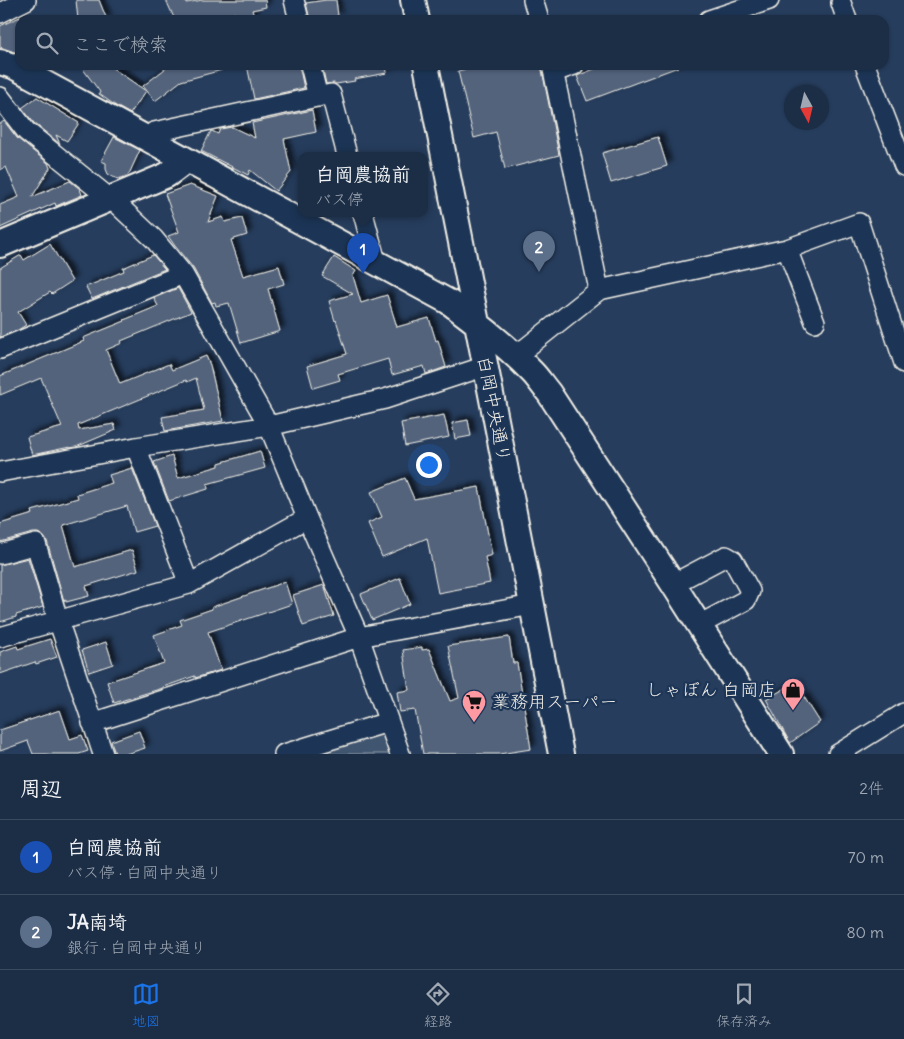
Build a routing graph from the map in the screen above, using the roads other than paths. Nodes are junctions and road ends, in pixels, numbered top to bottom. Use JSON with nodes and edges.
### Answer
{"nodes":[{"id":1,"x":26,"y":0,"type":"edge"},
{"id":2,"x":294,"y":0,"type":"edge"},
{"id":3,"x":413,"y":0,"type":"edge"},
{"id":4,"x":533,"y":0,"type":"edge"},
{"id":5,"x":769,"y":0,"type":"edge"},
{"id":6,"x":0,"y":13,"type":"edge"},
{"id":7,"x":298,"y":15,"type":"edge"},
{"id":8,"x":416,"y":15,"type":"edge"},
{"id":9,"x":538,"y":15,"type":"edge"},
{"id":10,"x":724,"y":15,"type":"edge"},
{"id":11,"x":0,"y":62,"type":"edge"},
{"id":12,"x":15,"y":67,"type":"edge"},
{"id":13,"x":21,"y":70,"type":"edge"},
{"id":14,"x":311,"y":70,"type":"edge"},
{"id":15,"x":427,"y":70,"type":"edge"},
{"id":16,"x":553,"y":70,"type":"edge"},
{"id":17,"x":867,"y":70,"type":"edge"},
{"id":18,"x":0,"y":97,"type":"edge"},
{"id":19,"x":318,"y":97,"type":"junction"},
{"id":20,"x":150,"y":139,"type":"junction"},
{"id":21,"x":346,"y":152,"type":"edge"},
{"id":22,"x":183,"y":158,"type":"junction"},
{"id":23,"x":904,"y":166,"type":"edge"},
{"id":24,"x":110,"y":199,"type":"junction"},
{"id":25,"x":364,"y":217,"type":"edge"},
{"id":26,"x":0,"y":245,"type":"edge"},
{"id":27,"x":787,"y":249,"type":"junction"},
{"id":28,"x":376,"y":262,"type":"junction"},
{"id":29,"x":184,"y":274,"type":"junction"},
{"id":30,"x":599,"y":290,"type":"junction"},
{"id":31,"x":815,"y":322,"type":"dead end"},
{"id":32,"x":478,"y":324,"type":"junction"},
{"id":33,"x":0,"y":349,"type":"edge"},
{"id":34,"x":514,"y":354,"type":"junction"},
{"id":35,"x":904,"y":363,"type":"edge"},
{"id":36,"x":486,"y":366,"type":"junction"},
{"id":37,"x":269,"y":426,"type":"junction"},
{"id":38,"x":136,"y":447,"type":"junction"},
{"id":39,"x":0,"y":472,"type":"edge"},
{"id":40,"x":307,"y":518,"type":"junction"},
{"id":41,"x":0,"y":554,"type":"edge"},
{"id":42,"x":189,"y":584,"type":"junction"},
{"id":43,"x":673,"y":584,"type":"junction"},
{"id":44,"x":532,"y":605,"type":"junction"},
{"id":45,"x":58,"y":620,"type":"junction"},
{"id":46,"x":699,"y":625,"type":"junction"},
{"id":47,"x":0,"y":636,"type":"edge"},
{"id":48,"x":359,"y":637,"type":"junction"},
{"id":49,"x":904,"y":713,"type":"edge"},
{"id":50,"x":388,"y":722,"type":"junction"},
{"id":51,"x":92,"y":723,"type":"junction"},
{"id":52,"x":103,"y":754,"type":"edge"},
{"id":53,"x":284,"y":754,"type":"edge"},
{"id":54,"x":400,"y":754,"type":"edge"},
{"id":55,"x":561,"y":754,"type":"edge"},
{"id":56,"x":781,"y":754,"type":"edge"},
{"id":57,"x":838,"y":754,"type":"edge"}],
"edges":[{"from":1,"to":6,"type":"street"},
{"from":2,"to":7,"type":"street"},
{"from":3,"to":8,"type":"street"},
{"from":4,"to":9,"type":"street"},
{"from":5,"to":10,"type":"street"},
{"from":11,"to":12,"type":"street"},
{"from":13,"to":20,"type":"street"},
{"from":14,"to":19,"type":"street"},
{"from":15,"to":32,"type":"street","name":"白岡中央通り"},
{"from":16,"to":30,"type":"street"},
{"from":17,"to":23,"type":"street"},
{"from":18,"to":24,"type":"street"},
{"from":19,"to":20,"type":"street"},
{"from":19,"to":21,"type":"street"},
{"from":20,"to":22,"type":"street"},
{"from":22,"to":24,"type":"street"},
{"from":22,"to":28,"type":"street"},
{"from":24,"to":26,"type":"street"},
{"from":24,"to":29,"type":"street"},
{"from":25,"to":28,"type":"street"},
{"from":27,"to":30,"type":"street"},
{"from":27,"to":31,"type":"street"},
{"from":27,"to":35,"type":"street"},
{"from":28,"to":32,"type":"street"},
{"from":29,"to":33,"type":"street"},
{"from":29,"to":37,"type":"street"},
{"from":30,"to":34,"type":"street"},
{"from":32,"to":34,"type":"street"},
{"from":32,"to":36,"type":"street","name":"白岡中央通り"},
{"from":34,"to":43,"type":"street"},
{"from":36,"to":37,"type":"street"},
{"from":36,"to":44,"type":"street","name":"白岡中央通り"},
{"from":37,"to":38,"type":"street"},
{"from":37,"to":40,"type":"street"},
{"from":38,"to":39,"type":"street"},
{"from":38,"to":42,"type":"street"},
{"from":40,"to":42,"type":"street"},
{"from":40,"to":48,"type":"street"},
{"from":41,"to":45,"type":"street"},
{"from":42,"to":45,"type":"street"},
{"from":43,"to":46,"type":"street"},
{"from":43,"to":46,"type":"street"},
{"from":44,"to":48,"type":"street"},
{"from":44,"to":55,"type":"street","name":"白岡中央通り"},
{"from":45,"to":47,"type":"street"},
{"from":45,"to":51,"type":"street"},
{"from":46,"to":56,"type":"street"},
{"from":48,"to":50,"type":"street"},
{"from":48,"to":51,"type":"street"},
{"from":49,"to":57,"type":"street"},
{"from":50,"to":53,"type":"street"},
{"from":50,"to":54,"type":"street"},
{"from":51,"to":52,"type":"street"}]}
